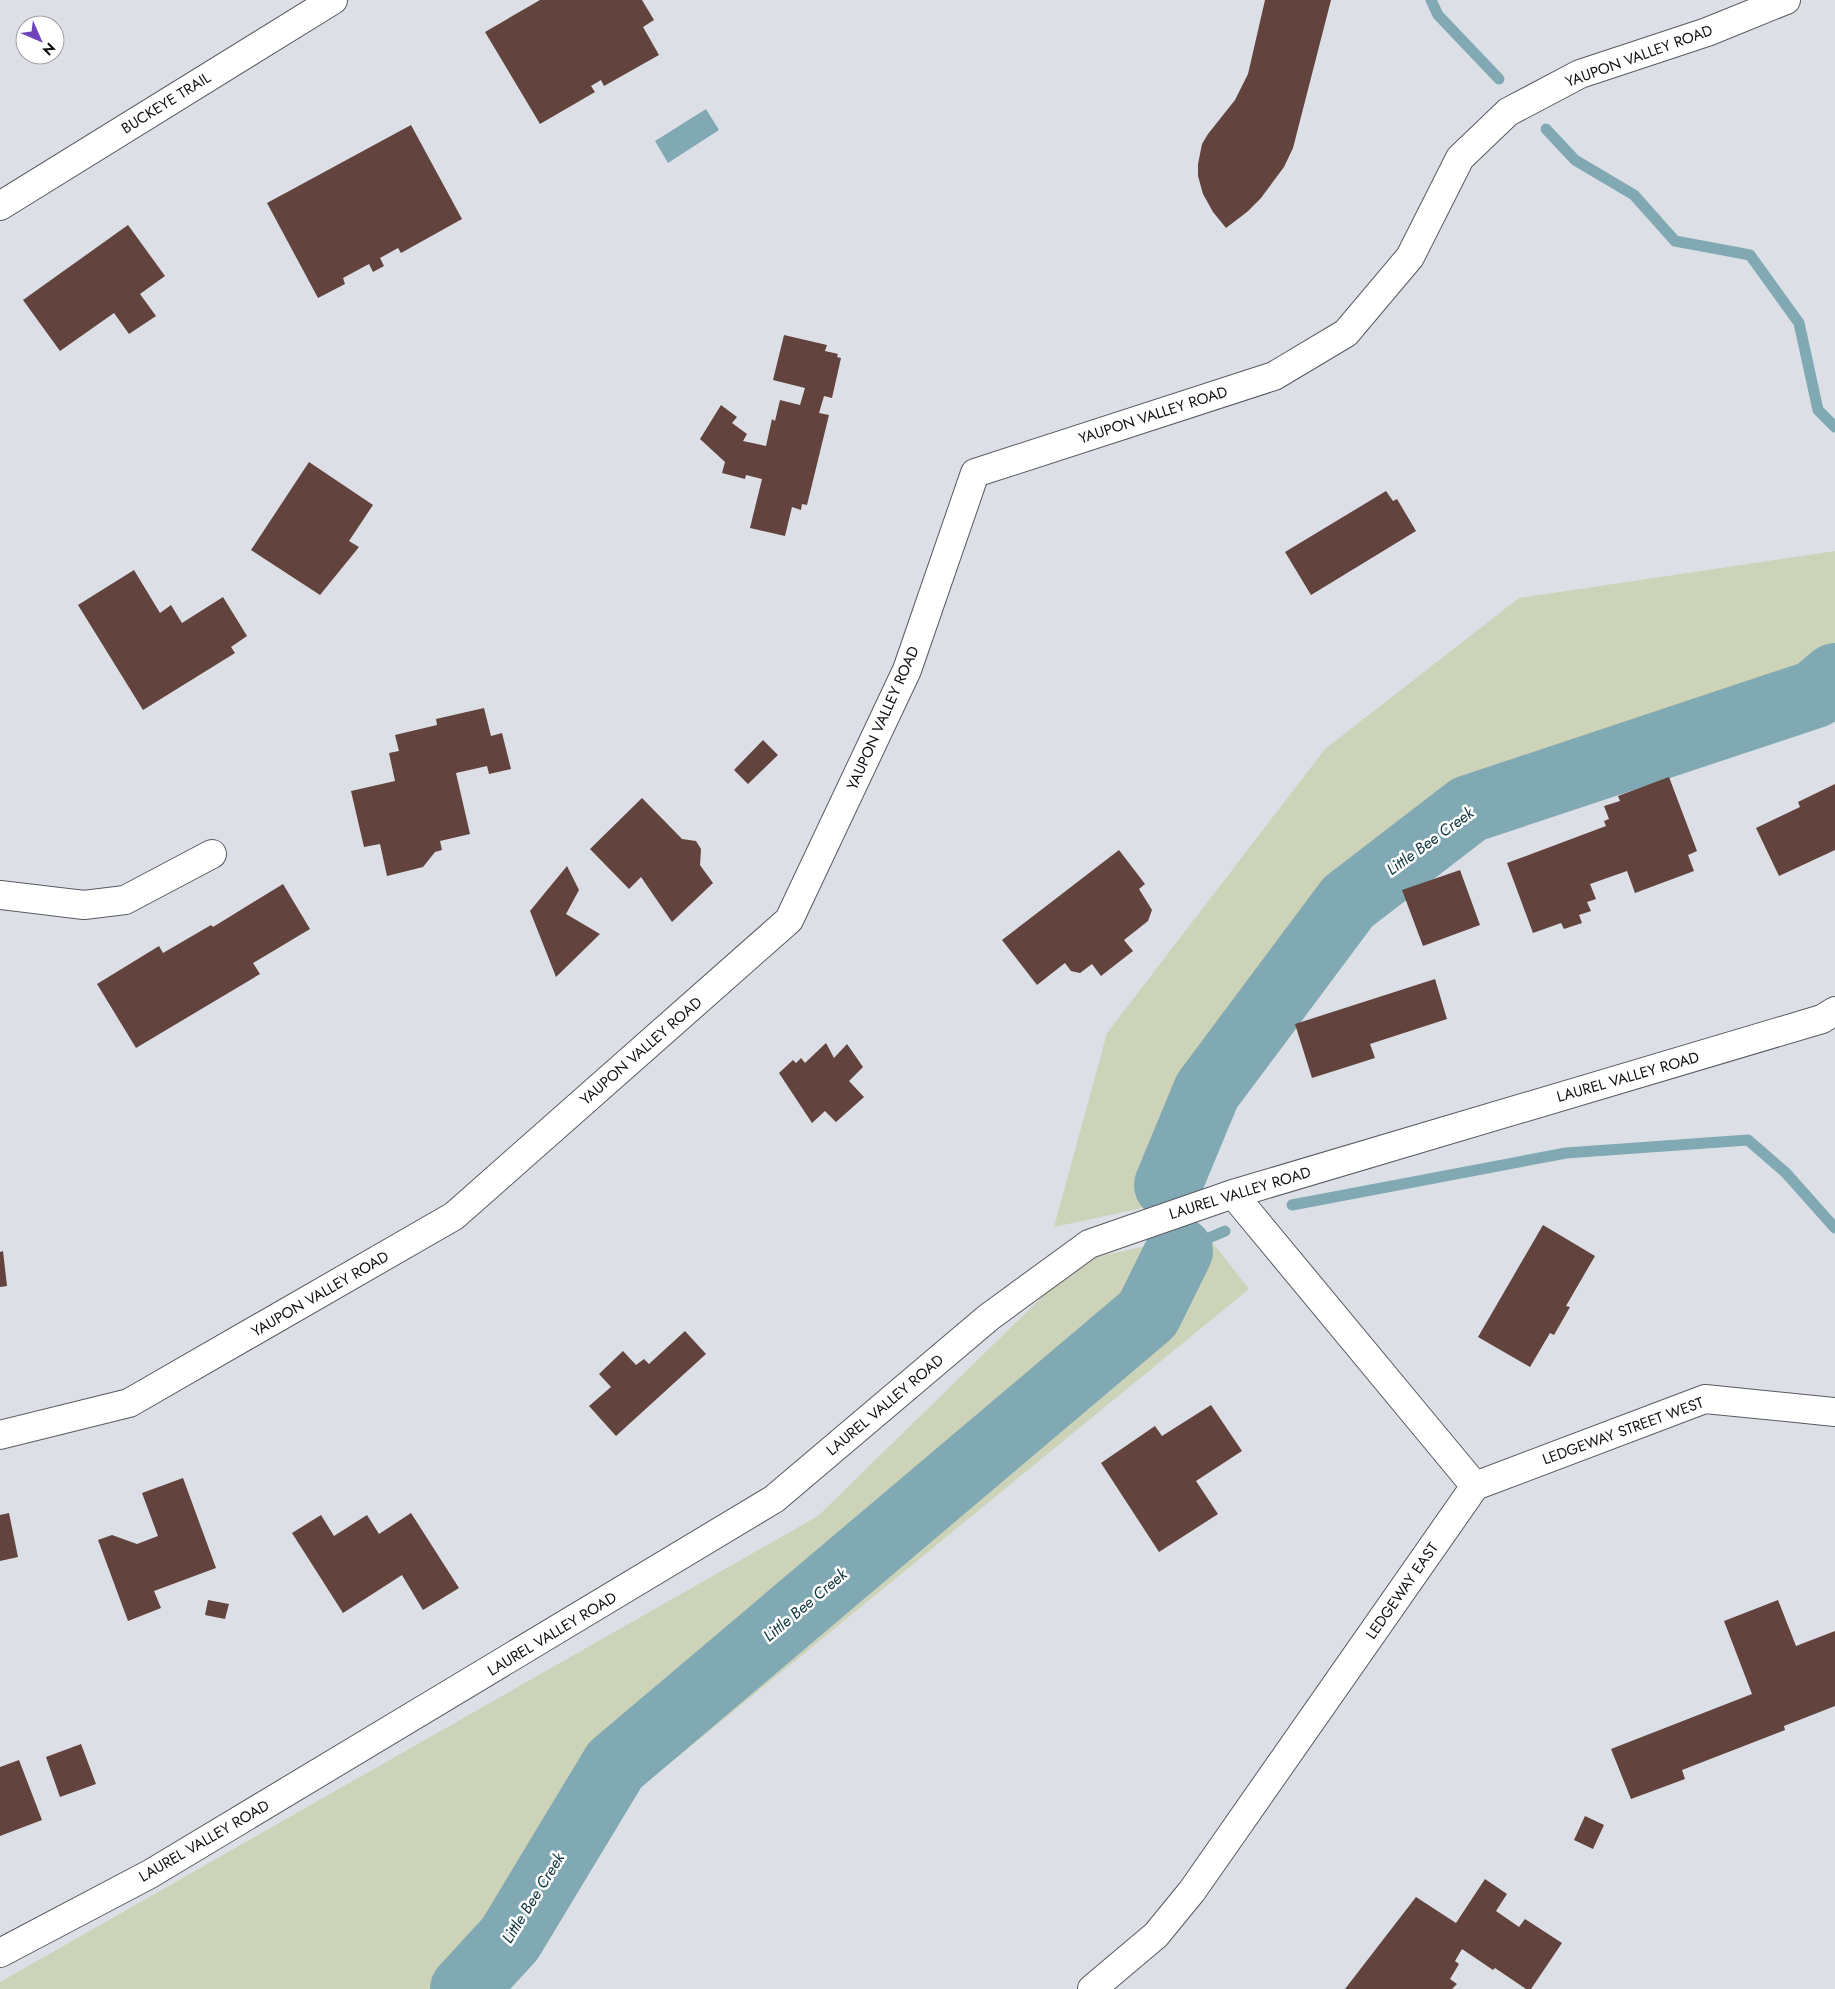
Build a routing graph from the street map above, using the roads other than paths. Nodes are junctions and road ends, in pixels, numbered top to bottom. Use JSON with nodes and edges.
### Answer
{"nodes":[{"id":1,"x":333,"y":0,"type":"edge"},
{"id":2,"x":1786,"y":0,"type":"edge"},
{"id":3,"x":0,"y":206,"type":"edge"},
{"id":4,"x":212,"y":854,"type":"dead end"},
{"id":5,"x":0,"y":895,"type":"edge"},
{"id":6,"x":1835,"y":1011,"type":"edge"},
{"id":7,"x":1233,"y":1194,"type":"junction"},
{"id":8,"x":1835,"y":1412,"type":"edge"},
{"id":9,"x":0,"y":1435,"type":"edge"},
{"id":10,"x":1475,"y":1486,"type":"junction"},
{"id":11,"x":0,"y":1953,"type":"edge"},
{"id":12,"x":1092,"y":1989,"type":"edge"}],
"edges":[{"from":1,"to":3,"type":"street","name":"BUCKEYE TRAIL"},
{"from":2,"to":9,"type":"street","name":"YAUPON VALLEY ROAD"},
{"from":4,"to":5,"type":"street"},
{"from":6,"to":7,"type":"street","name":"LAUREL VALLEY ROAD"},
{"from":7,"to":10,"type":"street"},
{"from":7,"to":11,"type":"street","name":"LAUREL VALLEY ROAD"},
{"from":8,"to":10,"type":"street","name":"LEDGEWAY STREET WEST"},
{"from":10,"to":12,"type":"street","name":"LEDGEWAY EAST"}]}
